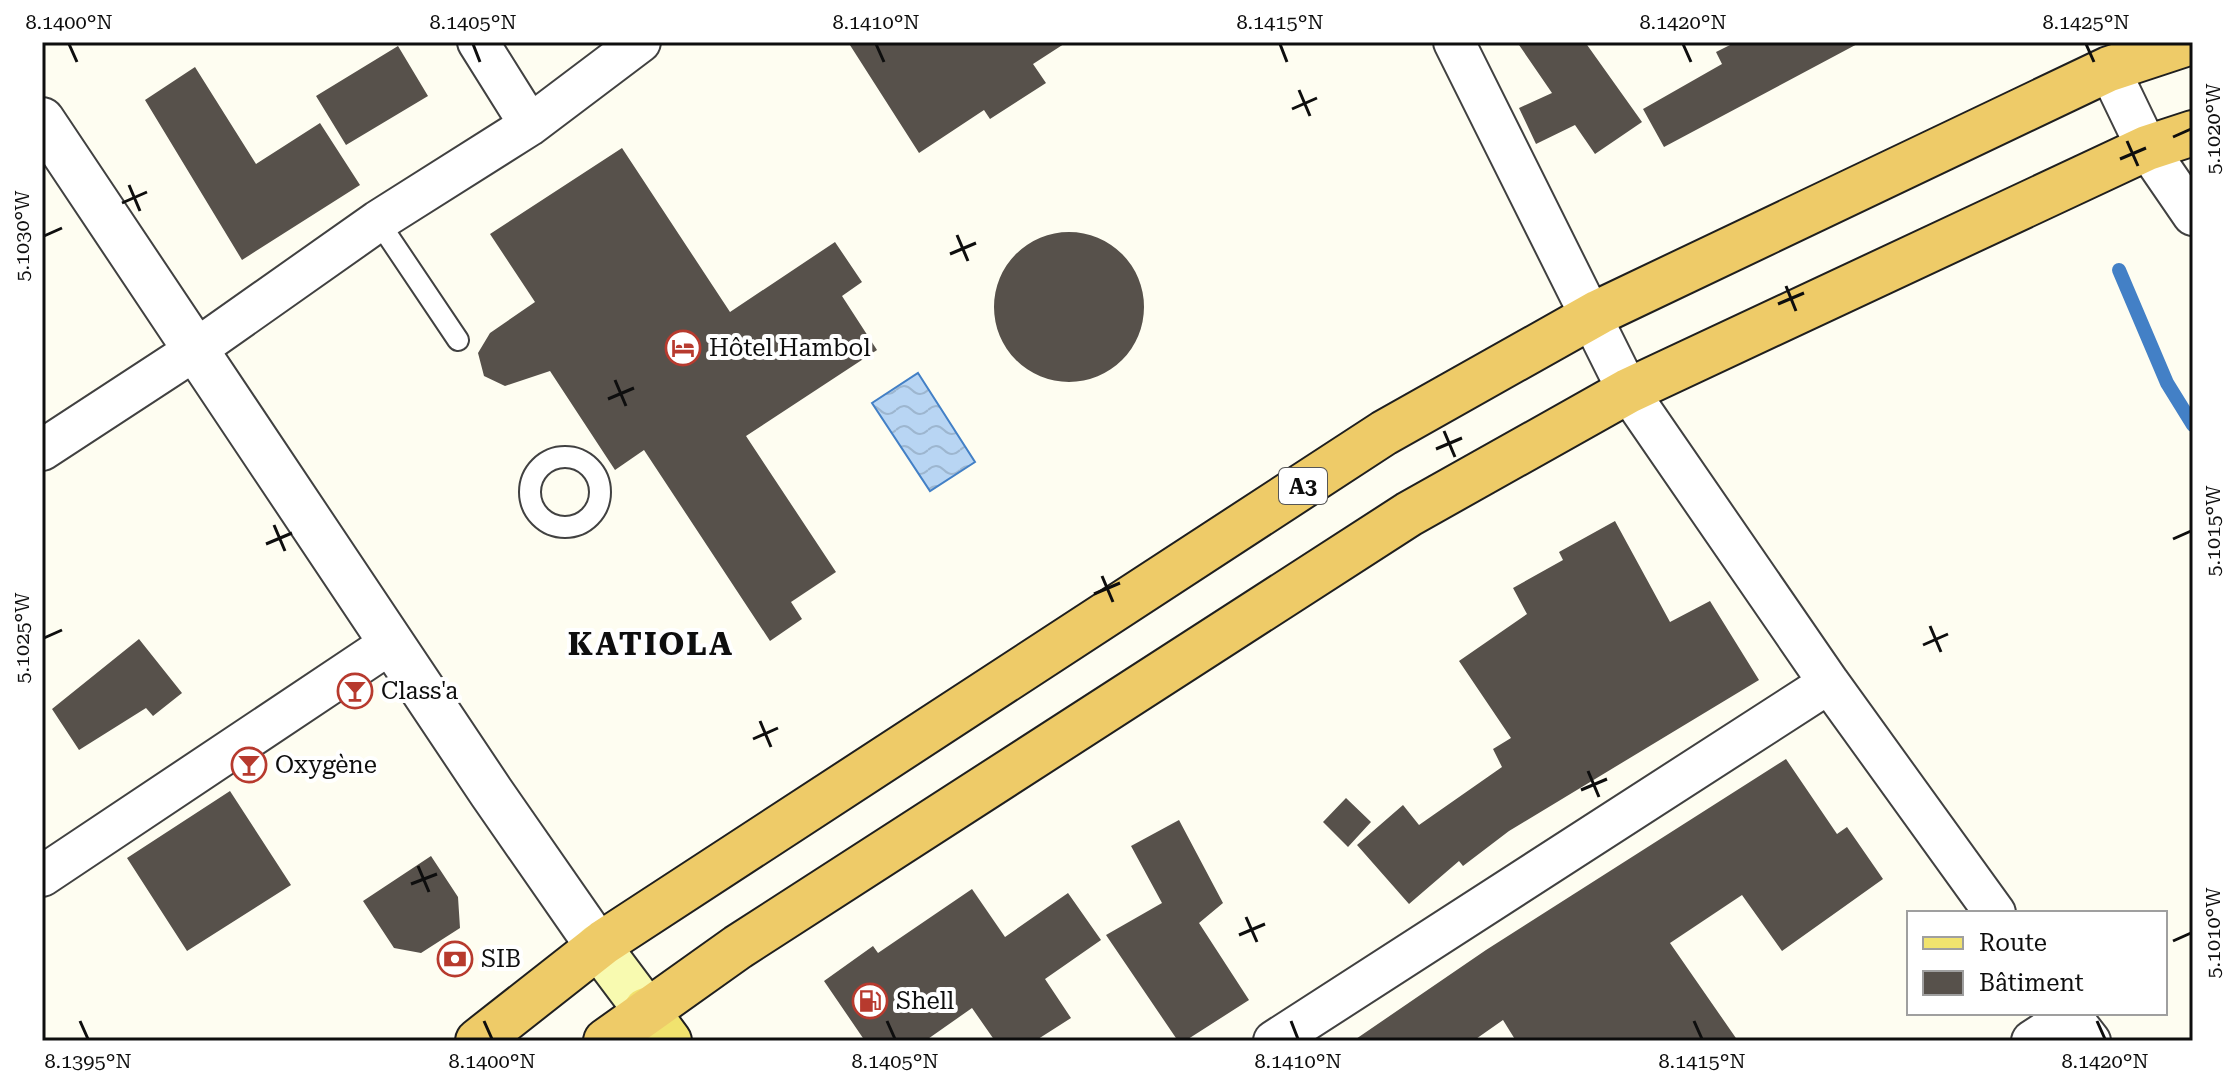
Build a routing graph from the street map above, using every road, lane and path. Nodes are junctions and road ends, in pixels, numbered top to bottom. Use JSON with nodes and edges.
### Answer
{"nodes":[{"id":1,"x":478,"y":42,"type":"edge"},
{"id":2,"x":640,"y":42,"type":"edge"},
{"id":3,"x":1454,"y":42,"type":"edge"},
{"id":4,"x":2191,"y":42,"type":"edge"},
{"id":5,"x":2109,"y":69,"type":"junction"},
{"id":6,"x":42,"y":120,"type":"edge"},
{"id":7,"x":530,"y":125,"type":"junction"},
{"id":8,"x":2193,"y":133,"type":"edge"},
{"id":9,"x":2147,"y":148,"type":"junction"},
{"id":10,"x":2193,"y":215,"type":"edge"},
{"id":11,"x":378,"y":221,"type":"junction"},
{"id":12,"x":1592,"y":316,"type":"junction"},
{"id":13,"x":458,"y":340,"type":"dead end"},
{"id":14,"x":195,"y":350,"type":"junction"},
{"id":15,"x":1628,"y":391,"type":"junction"},
{"id":16,"x":42,"y":450,"type":"edge"},
{"id":17,"x":391,"y":643,"type":"junction"},
{"id":18,"x":1829,"y":683,"type":"junction"},
{"id":19,"x":42,"y":876,"type":"edge"},
{"id":20,"x":1994,"y":911,"type":"edge"},
{"id":21,"x":598,"y":946,"type":"junction"},
{"id":22,"x":2076,"y":1023,"type":"edge"},
{"id":23,"x":658,"y":1025,"type":"edge"},
{"id":24,"x":478,"y":1041,"type":"edge"},
{"id":25,"x":606,"y":1041,"type":"edge"},
{"id":26,"x":1274,"y":1041,"type":"edge"},
{"id":27,"x":2032,"y":1041,"type":"edge"}],
"edges":[{"from":1,"to":7,"type":"street"},
{"from":2,"to":7,"type":"street"},
{"from":3,"to":12,"type":"street"},
{"from":4,"to":5,"type":"highway","number":"A3"},
{"from":5,"to":9,"type":"street"},
{"from":5,"to":12,"type":"highway","number":"A3"},
{"from":6,"to":14,"type":"street"},
{"from":7,"to":11,"type":"street"},
{"from":8,"to":9,"type":"highway"},
{"from":9,"to":10,"type":"street"},
{"from":9,"to":15,"type":"highway"},
{"from":11,"to":13,"type":"lane"},
{"from":11,"to":14,"type":"street"},
{"from":12,"to":15,"type":"street"},
{"from":12,"to":21,"type":"highway","number":"A3"},
{"from":14,"to":16,"type":"street"},
{"from":14,"to":17,"type":"street"},
{"from":15,"to":18,"type":"street"},
{"from":15,"to":23,"type":"highway"},
{"from":17,"to":19,"type":"street"},
{"from":17,"to":21,"type":"street"},
{"from":18,"to":20,"type":"street"},
{"from":18,"to":26,"type":"street"},
{"from":21,"to":23,"type":"main road"},
{"from":21,"to":24,"type":"highway","number":"A3"},
{"from":22,"to":27,"type":"street"},
{"from":23,"to":25,"type":"highway"}]}
